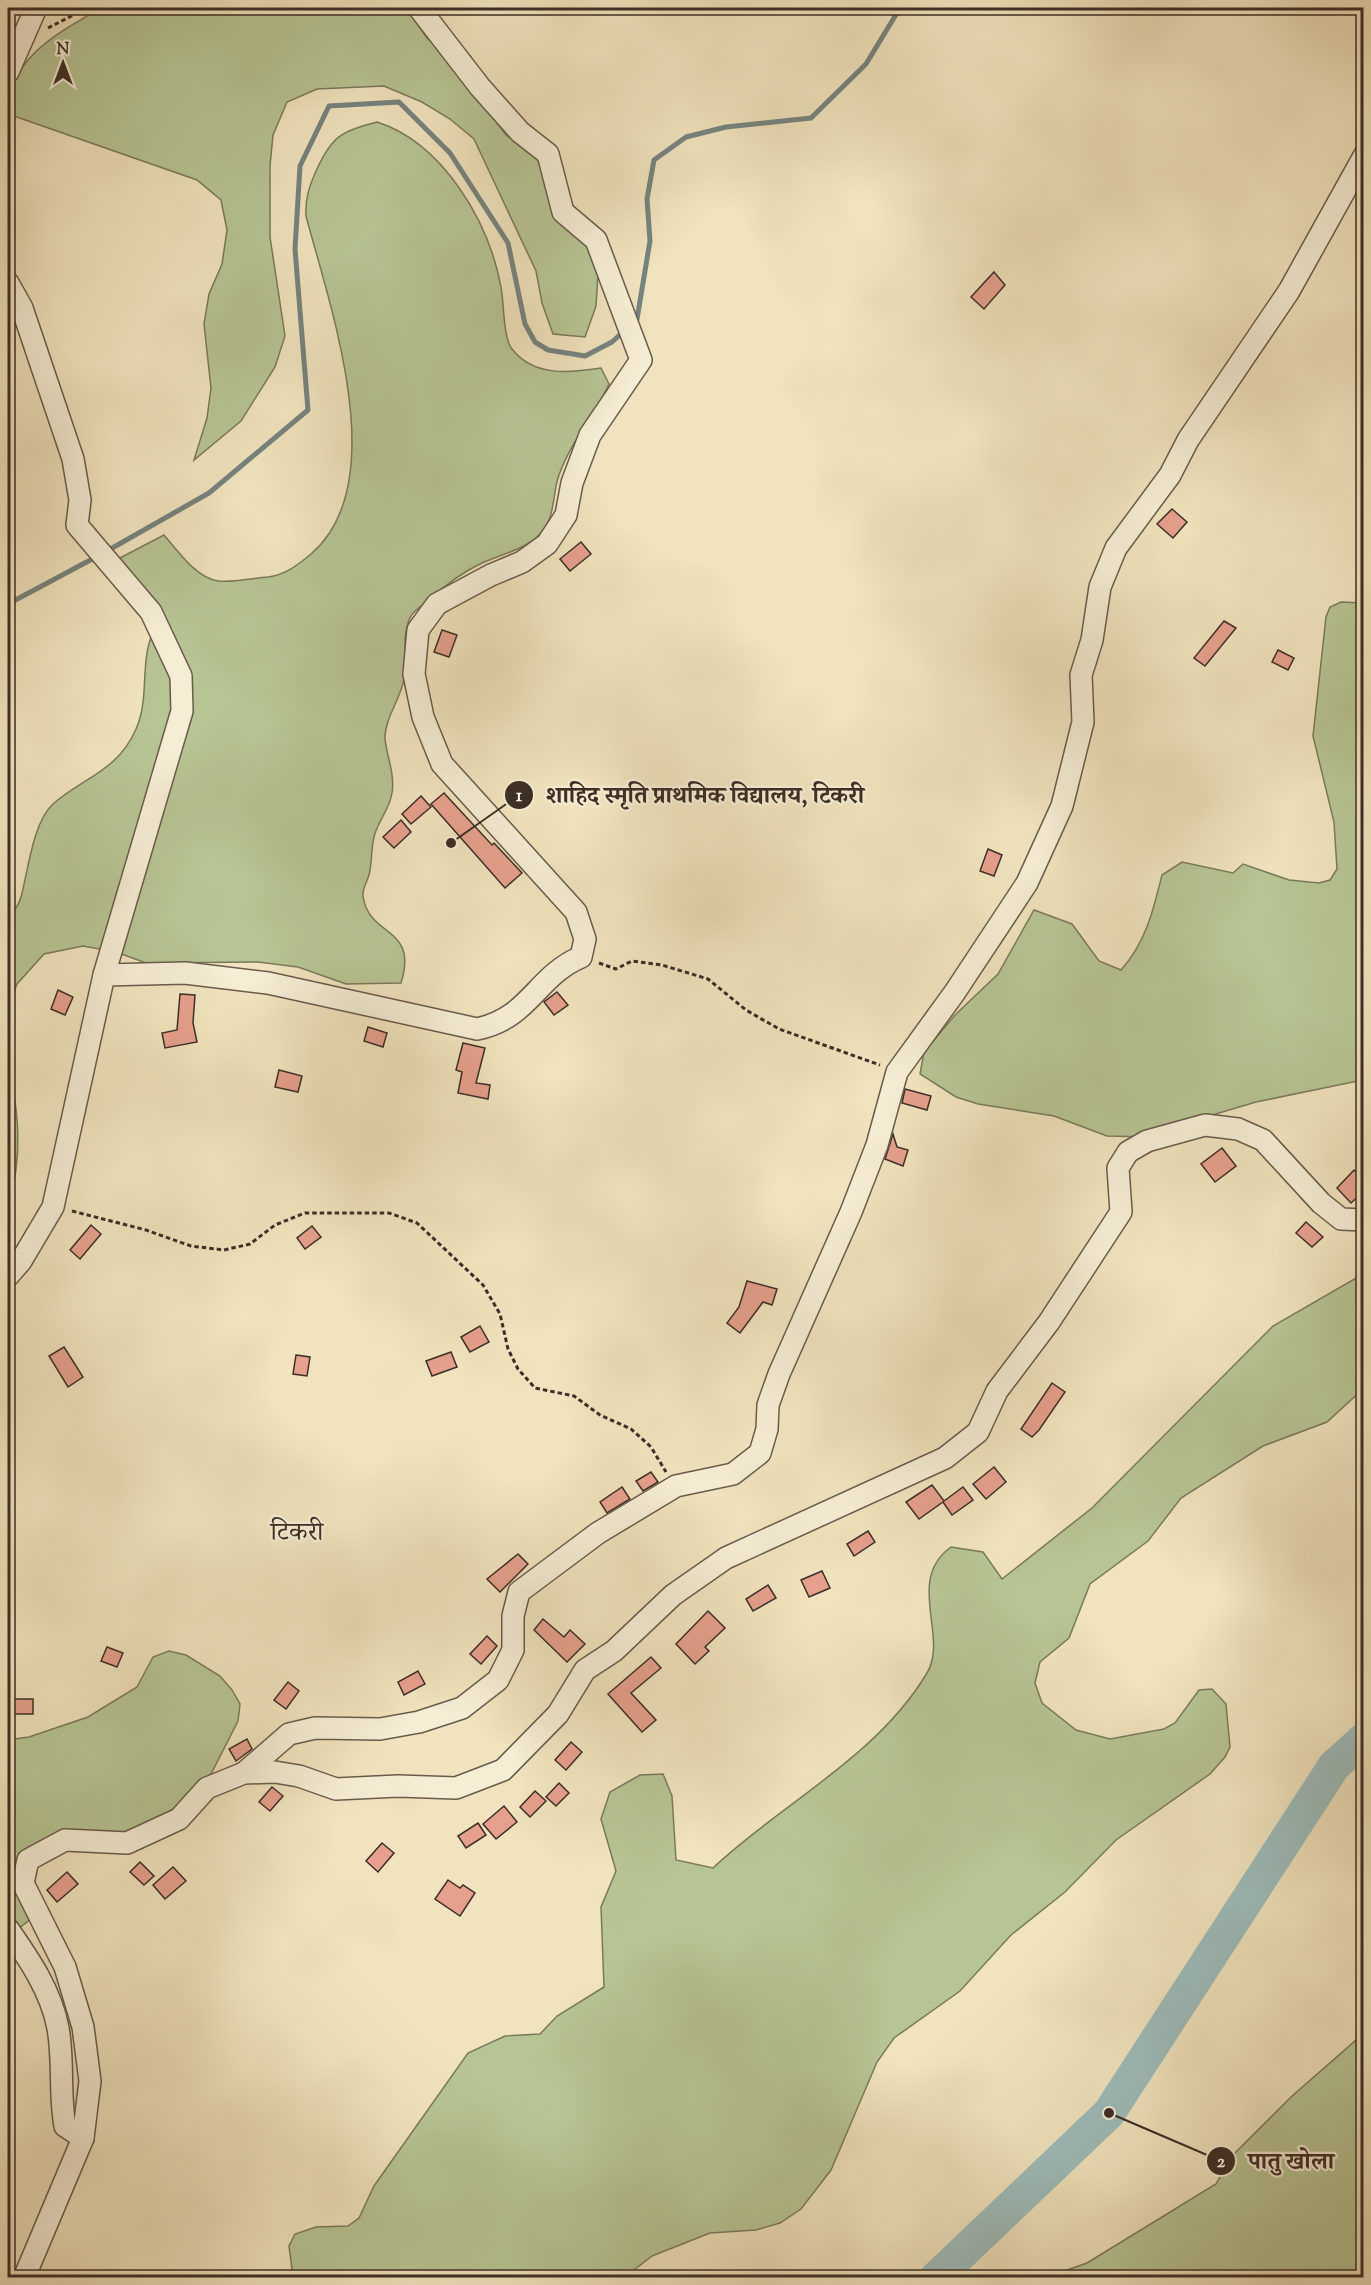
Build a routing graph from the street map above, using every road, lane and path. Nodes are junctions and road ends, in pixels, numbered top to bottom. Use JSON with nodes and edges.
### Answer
{"nodes":[{"id":1,"x":36,"y":8,"type":"edge"},
{"id":2,"x":87,"y":8,"type":"edge"},
{"id":3,"x":419,"y":8,"type":"edge"},
{"id":4,"x":23,"y":35,"type":"junction"},
{"id":5,"x":8,"y":72,"type":"edge"},
{"id":6,"x":1364,"y":156,"type":"edge"},
{"id":7,"x":8,"y":283,"type":"edge"},
{"id":8,"x":580,"y":957,"type":"junction"},
{"id":9,"x":104,"y":975,"type":"junction"},
{"id":10,"x":897,"y":1072,"type":"junction"},
{"id":11,"x":53,"y":1207,"type":"junction"},
{"id":12,"x":1364,"y":1220,"type":"edge"},
{"id":13,"x":8,"y":1276,"type":"edge"},
{"id":14,"x":676,"y":1486,"type":"junction"},
{"id":15,"x":244,"y":1773,"type":"junction"},
{"id":16,"x":8,"y":1929,"type":"edge"},
{"id":17,"x":83,"y":2138,"type":"junction"},
{"id":18,"x":24,"y":2277,"type":"edge"}],
"edges":[{"from":1,"to":4,"type":"street"},
{"from":2,"to":4,"type":"path"},
{"from":3,"to":8,"type":"street"},
{"from":4,"to":5,"type":"street"},
{"from":6,"to":10,"type":"street"},
{"from":7,"to":9,"type":"street"},
{"from":8,"to":9,"type":"street"},
{"from":8,"to":10,"type":"path"},
{"from":9,"to":11,"type":"street"},
{"from":10,"to":14,"type":"street"},
{"from":11,"to":13,"type":"street"},
{"from":11,"to":14,"type":"path"},
{"from":12,"to":15,"type":"street"},
{"from":14,"to":15,"type":"street"},
{"from":15,"to":17,"type":"street"},
{"from":16,"to":17,"type":"street"},
{"from":17,"to":18,"type":"street"}]}
